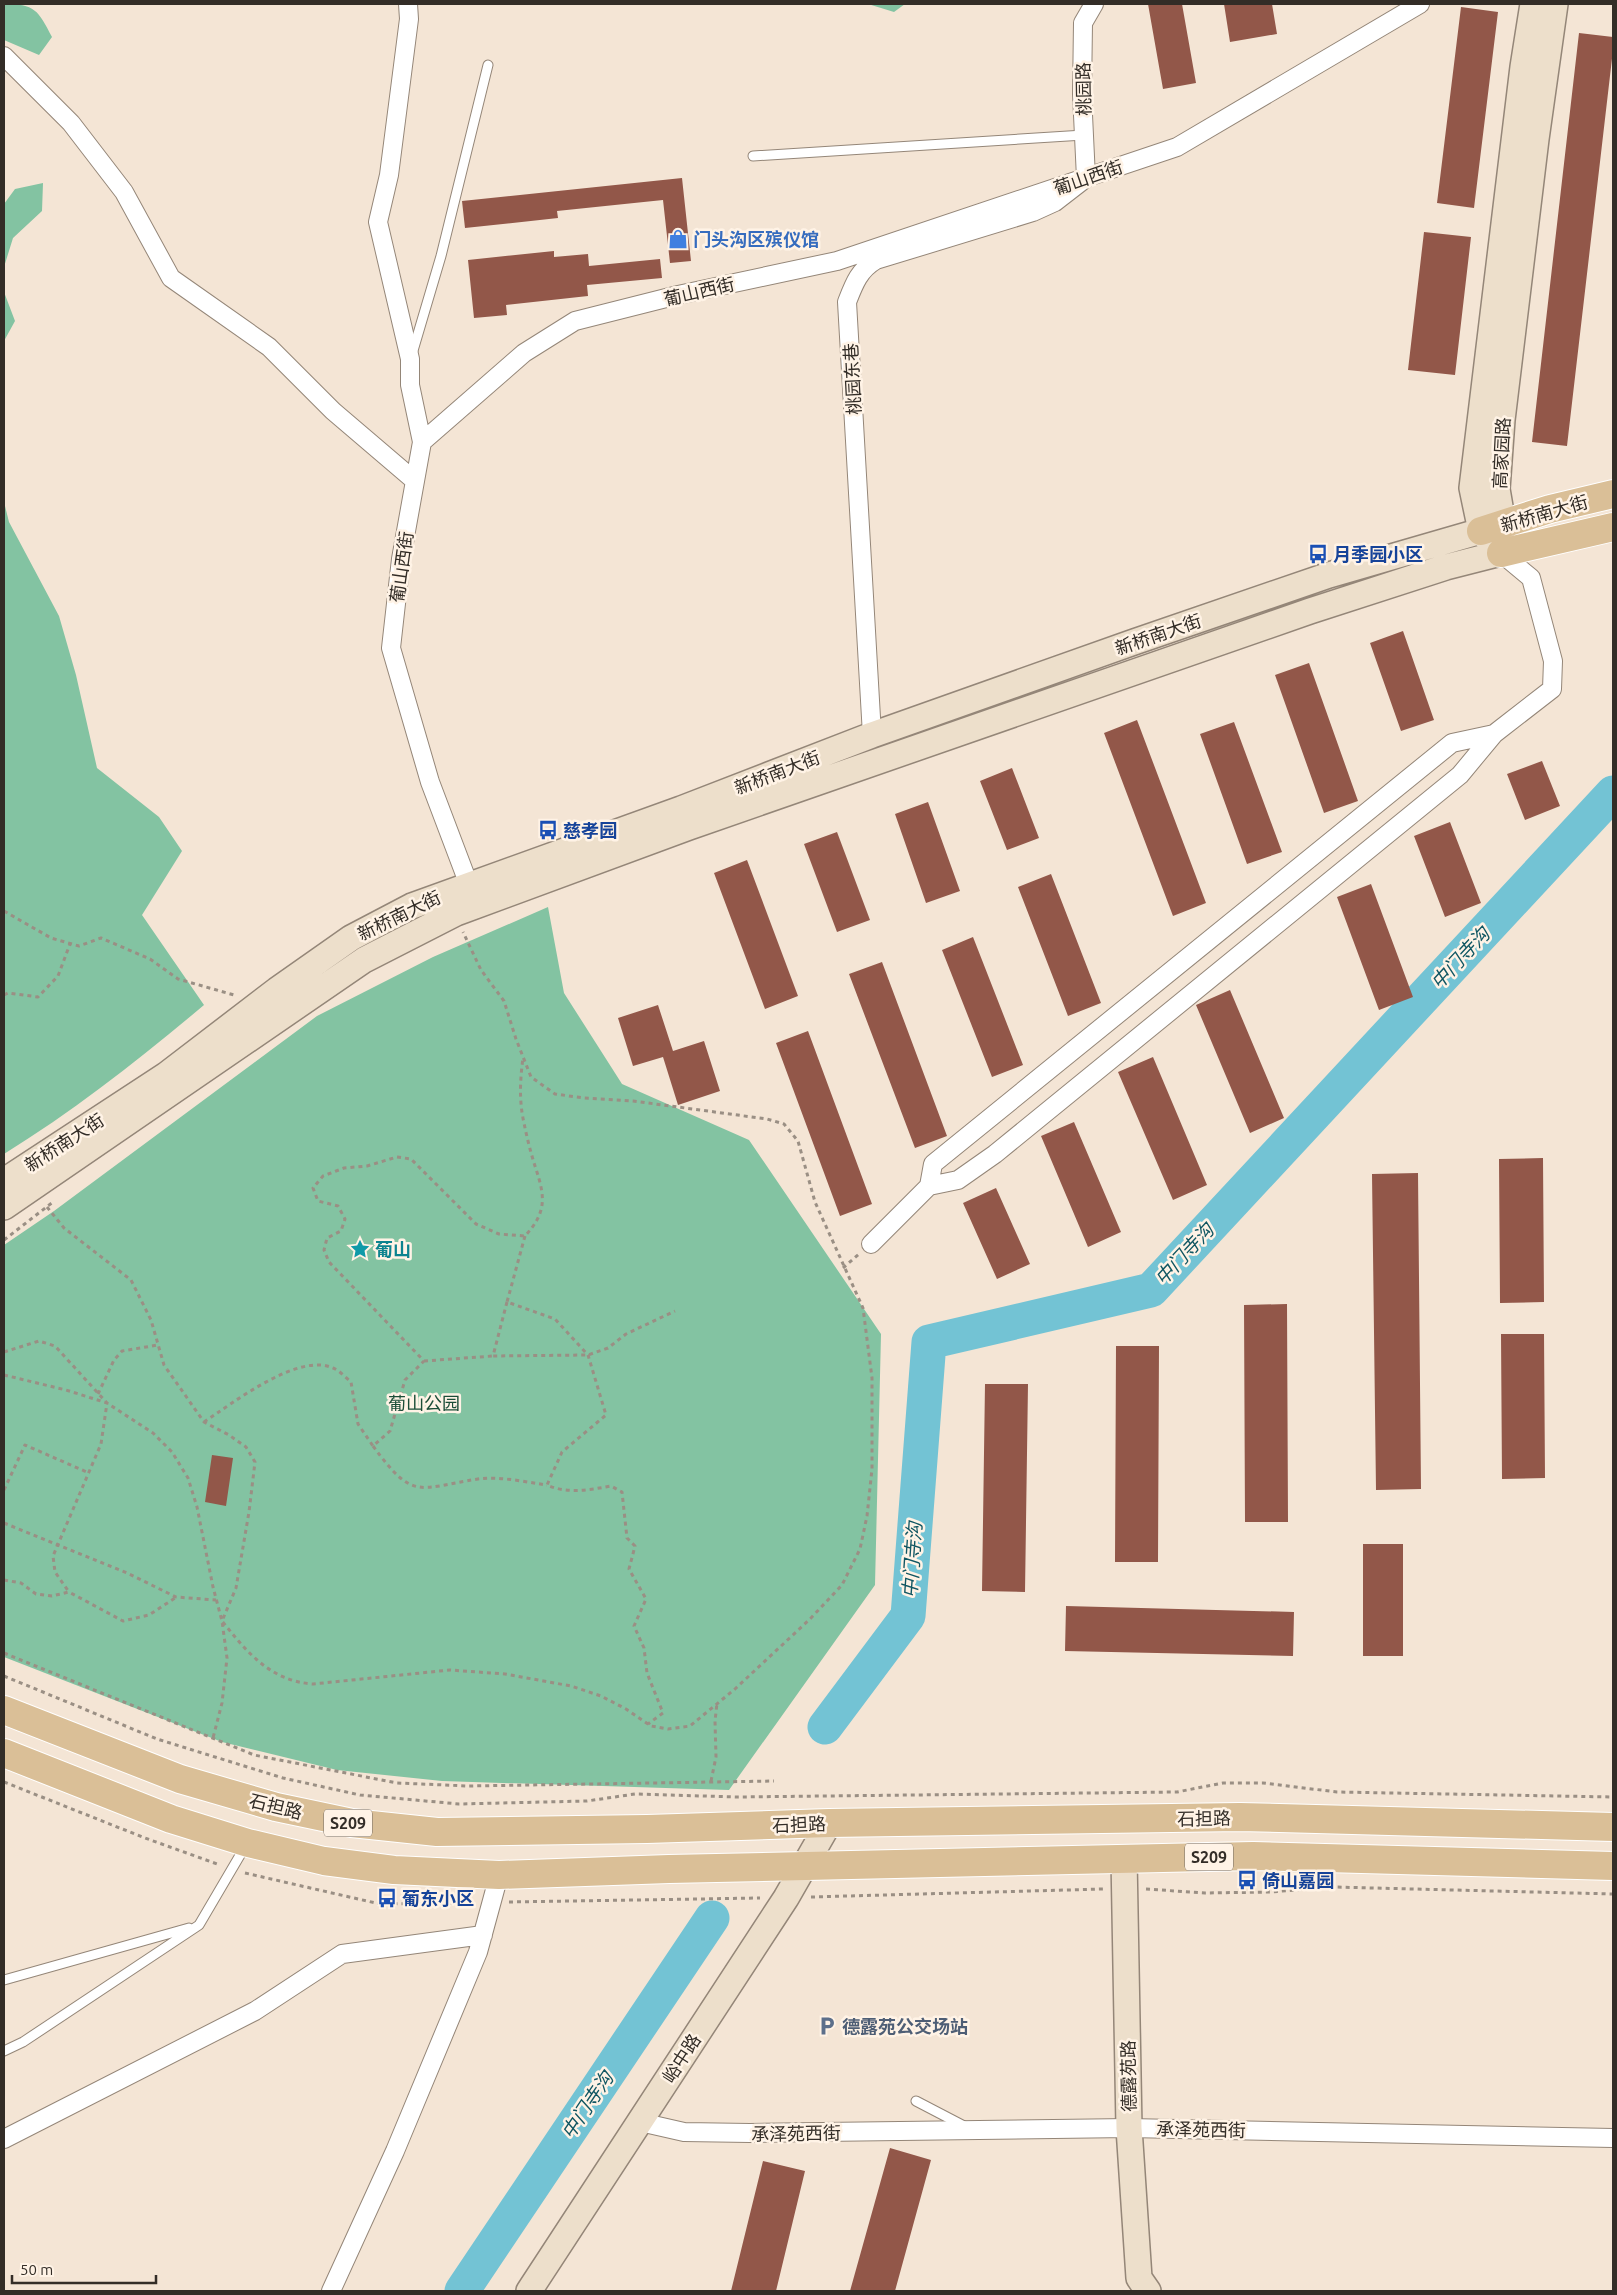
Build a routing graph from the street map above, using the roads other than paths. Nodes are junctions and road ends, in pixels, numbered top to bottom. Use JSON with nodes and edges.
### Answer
{"nodes":[{"id":1,"x":408,"y":4,"type":"edge"},
{"id":2,"x":1094,"y":4,"type":"edge"},
{"id":3,"x":1420,"y":4,"type":"edge"},
{"id":4,"x":1534,"y":4,"type":"edge"},
{"id":5,"x":1555,"y":4,"type":"edge"},
{"id":6,"x":4,"y":56,"type":"edge"},
{"id":7,"x":488,"y":65,"type":"dead end"},
{"id":8,"x":1084,"y":135,"type":"junction"},
{"id":9,"x":753,"y":156,"type":"dead end"},
{"id":10,"x":1086,"y":178,"type":"junction"},
{"id":11,"x":410,"y":359,"type":"junction"},
{"id":12,"x":422,"y":442,"type":"junction"},
{"id":13,"x":415,"y":481,"type":"junction"},
{"id":14,"x":1613,"y":494,"type":"edge"},
{"id":15,"x":1613,"y":527,"type":"edge"},
{"id":16,"x":1492,"y":528,"type":"junction"},
{"id":17,"x":1500,"y":553,"type":"junction"},
{"id":18,"x":1494,"y":734,"type":"junction"},
{"id":19,"x":872,"y":735,"type":"junction"},
{"id":20,"x":469,"y":885,"type":"junction"},
{"id":21,"x":4,"y":1181,"type":"edge"},
{"id":22,"x":929,"y":1186,"type":"junction"},
{"id":23,"x":4,"y":1207,"type":"edge"},
{"id":24,"x":871,"y":1244,"type":"dead end"},
{"id":25,"x":4,"y":1710,"type":"edge"},
{"id":26,"x":4,"y":1753,"type":"edge"},
{"id":27,"x":829,"y":1823,"type":"junction"},
{"id":28,"x":1613,"y":1827,"type":"edge"},
{"id":29,"x":248,"y":1843,"type":"junction"},
{"id":30,"x":1124,"y":1858,"type":"junction"},
{"id":31,"x":1613,"y":1866,"type":"edge"},
{"id":32,"x":804,"y":1867,"type":"junction"},
{"id":33,"x":500,"y":1875,"type":"junction"},
{"id":34,"x":199,"y":1925,"type":"junction"},
{"id":35,"x":483,"y":1935,"type":"junction"},
{"id":36,"x":4,"y":1980,"type":"edge"},
{"id":37,"x":4,"y":2051,"type":"edge"},
{"id":38,"x":916,"y":2101,"type":"dead end"},
{"id":39,"x":640,"y":2122,"type":"junction"},
{"id":40,"x":1129,"y":2128,"type":"junction"},
{"id":41,"x":971,"y":2130,"type":"junction"},
{"id":42,"x":1613,"y":2138,"type":"edge"},
{"id":43,"x":4,"y":2139,"type":"edge"},
{"id":44,"x":331,"y":2291,"type":"edge"},
{"id":45,"x":530,"y":2291,"type":"edge"},
{"id":46,"x":1148,"y":2291,"type":"edge"}],
"edges":[{"from":1,"to":11,"type":"street"},
{"from":2,"to":8,"type":"street","name":"桃园路"},
{"from":3,"to":10,"type":"street","name":"葡山西街"},
{"from":4,"to":16,"type":"main road","name":"高家园路"},
{"from":5,"to":16,"type":"main road","name":"高家园路"},
{"from":6,"to":13,"type":"street"},
{"from":7,"to":11,"type":"lane"},
{"from":8,"to":9,"type":"lane"},
{"from":8,"to":10,"type":"street","name":"桃园路"},
{"from":10,"to":12,"type":"street","name":"葡山西街"},
{"from":10,"to":19,"type":"street","name":"桃园东巷"},
{"from":11,"to":12,"type":"street"},
{"from":12,"to":13,"type":"street","name":"葡山西街"},
{"from":13,"to":20,"type":"street","name":"葡山西街"},
{"from":14,"to":16,"type":"main road","name":"新桥南大街"},
{"from":15,"to":17,"type":"main road","name":"新桥南大街"},
{"from":16,"to":17,"type":"main road","name":"高家园路"},
{"from":16,"to":19,"type":"main road","name":"新桥南大街"},
{"from":17,"to":18,"type":"street"},
{"from":17,"to":23,"type":"main road","name":"新桥南大街"},
{"from":18,"to":22,"type":"street"},
{"from":18,"to":22,"type":"street"},
{"from":19,"to":20,"type":"main road","name":"新桥南大街"},
{"from":20,"to":21,"type":"main road","name":"新桥南大街"},
{"from":22,"to":24,"type":"street"},
{"from":25,"to":27,"type":"main road","name":"石担路","number":"S209"},
{"from":26,"to":29,"type":"main road","number":"S209"},
{"from":27,"to":28,"type":"main road","name":"石担路","number":"S209"},
{"from":27,"to":32,"type":"main road","name":"峪中路"},
{"from":29,"to":33,"type":"main road","number":"S209"},
{"from":29,"to":34,"type":"lane"},
{"from":30,"to":31,"type":"main road","number":"S209"},
{"from":30,"to":32,"type":"main road","number":"S209"},
{"from":30,"to":40,"type":"main road","name":"德露苑路"},
{"from":32,"to":33,"type":"main road","number":"S209"},
{"from":32,"to":39,"type":"main road","name":"峪中路"},
{"from":33,"to":35,"type":"street"},
{"from":34,"to":36,"type":"lane"},
{"from":34,"to":37,"type":"lane"},
{"from":35,"to":43,"type":"street"},
{"from":35,"to":44,"type":"street"},
{"from":38,"to":41,"type":"lane"},
{"from":39,"to":41,"type":"street","name":"承泽苑西街"},
{"from":39,"to":45,"type":"main road","name":"峪中路"},
{"from":40,"to":41,"type":"street","name":"承泽苑西街"},
{"from":40,"to":42,"type":"street","name":"承泽苑西街"},
{"from":40,"to":46,"type":"main road","name":"德露苑路"}]}
